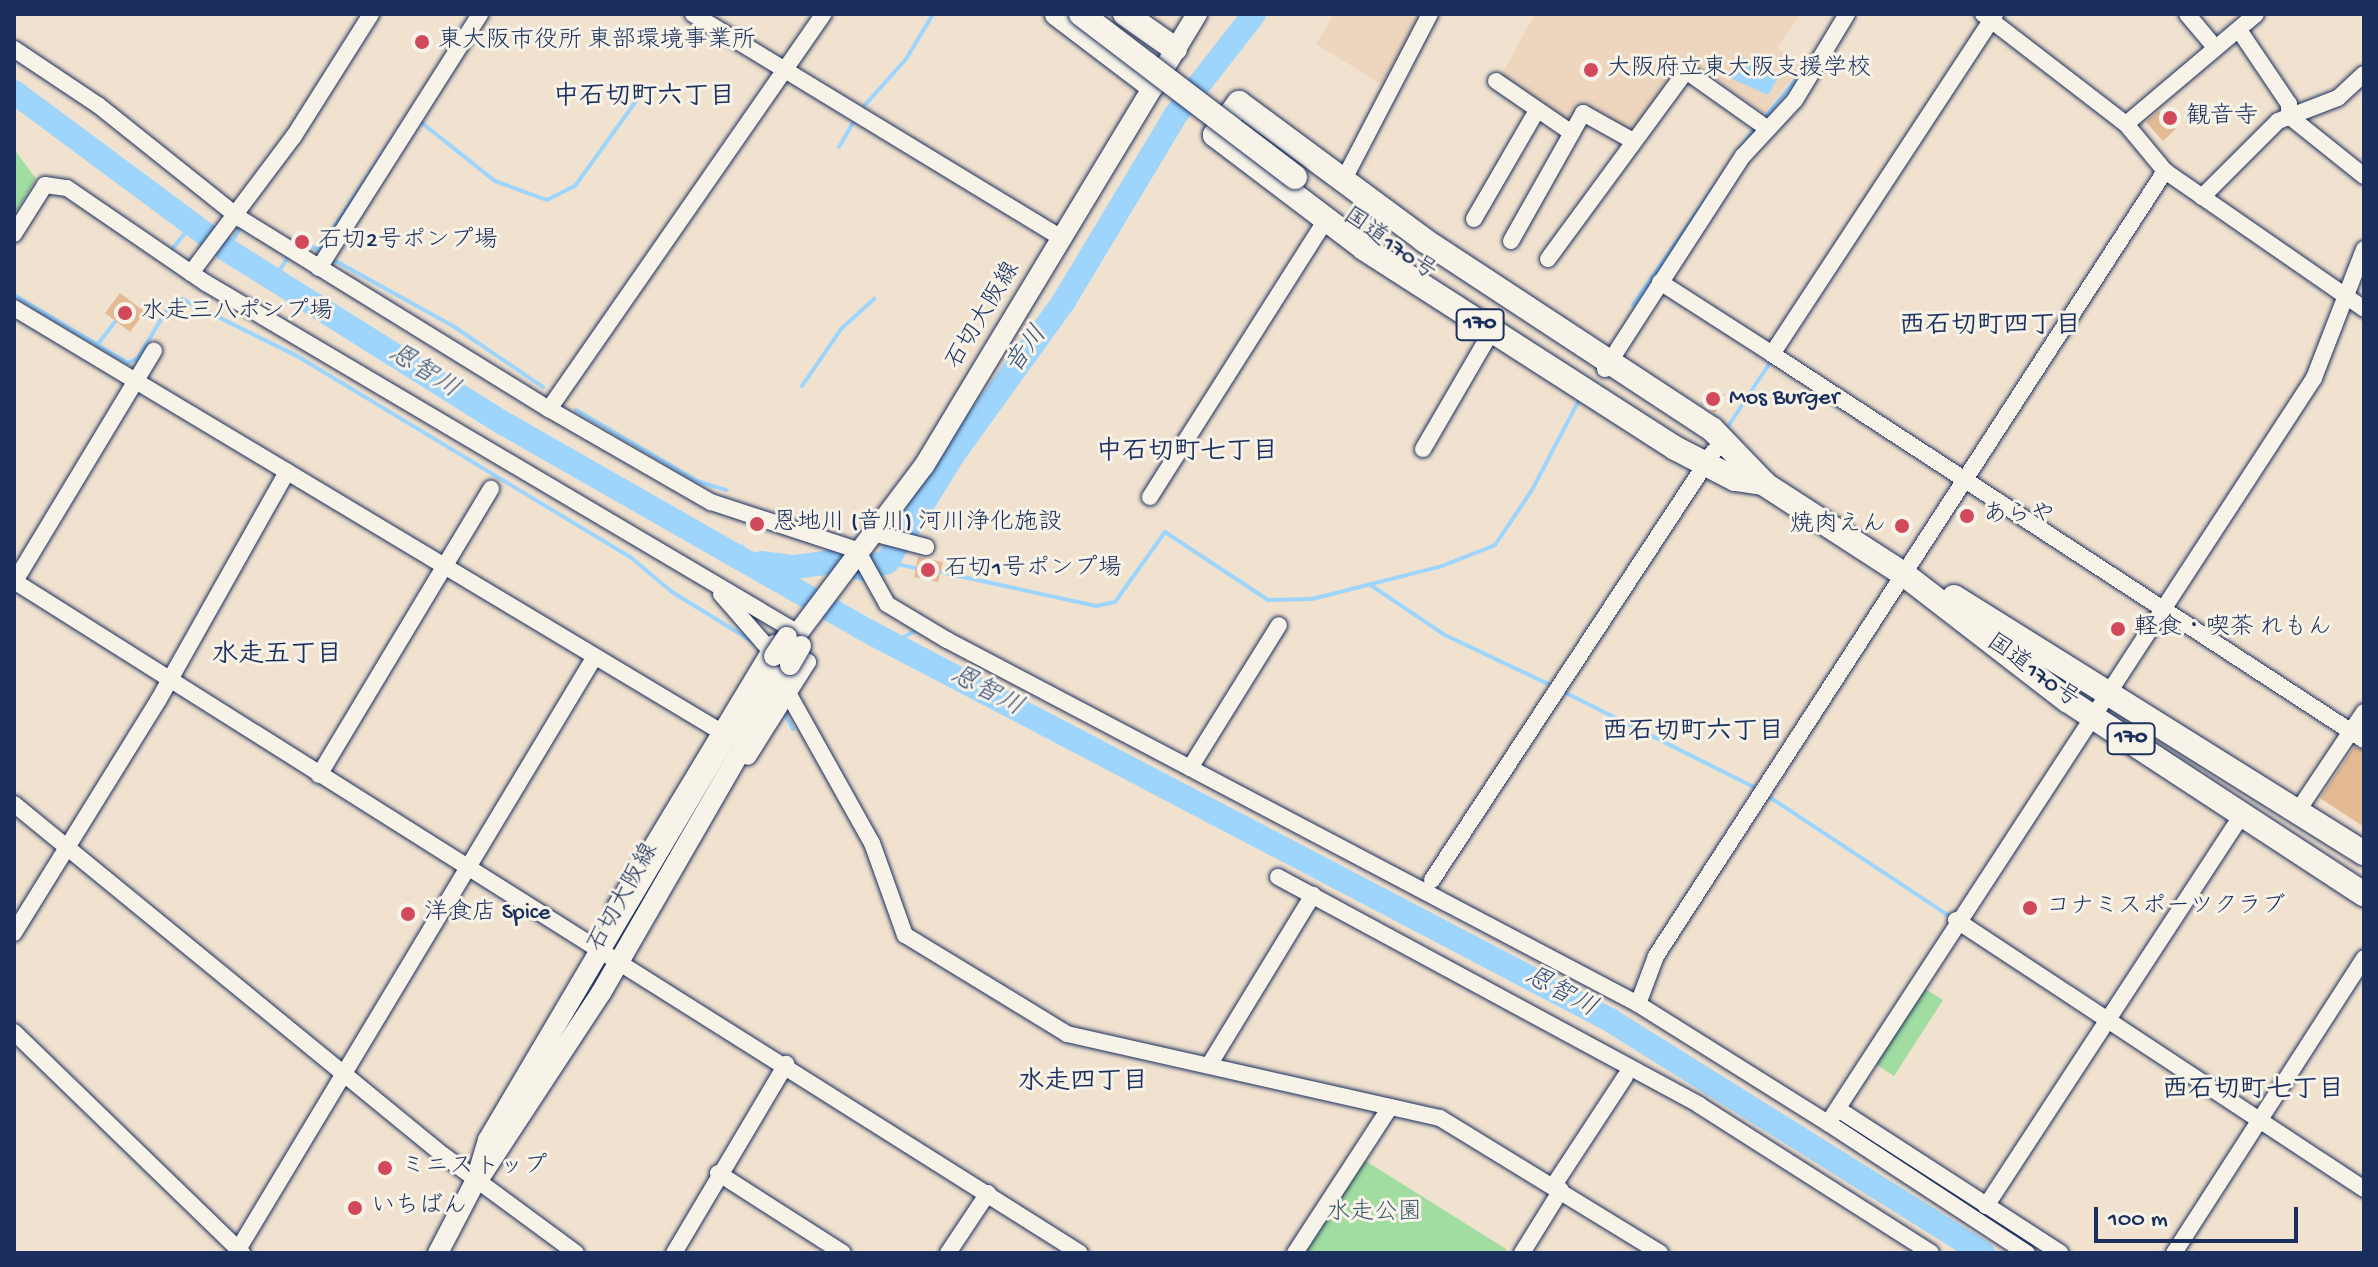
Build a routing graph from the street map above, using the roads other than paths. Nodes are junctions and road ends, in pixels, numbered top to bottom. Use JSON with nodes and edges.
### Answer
{"nodes":[{"id":1,"x":371,"y":14,"type":"edge"},
{"id":2,"x":480,"y":14,"type":"edge"},
{"id":3,"x":693,"y":14,"type":"edge"},
{"id":4,"x":824,"y":14,"type":"edge"},
{"id":5,"x":1057,"y":14,"type":"edge"},
{"id":6,"x":1081,"y":14,"type":"edge"},
{"id":7,"x":1104,"y":14,"type":"edge"},
{"id":8,"x":1125,"y":14,"type":"edge"},
{"id":9,"x":1197,"y":14,"type":"edge"},
{"id":10,"x":1430,"y":14,"type":"edge"},
{"id":11,"x":1847,"y":14,"type":"edge"},
{"id":12,"x":2187,"y":14,"type":"edge"},
{"id":13,"x":2256,"y":14,"type":"edge"},
{"id":14,"x":1989,"y":16,"type":"edge"},
{"id":15,"x":2239,"y":30,"type":"junction"},
{"id":16,"x":2213,"y":45,"type":"junction"},
{"id":17,"x":14,"y":49,"type":"edge"},
{"id":18,"x":1175,"y":49,"type":"junction"},
{"id":19,"x":785,"y":69,"type":"junction"},
{"id":20,"x":2364,"y":74,"type":"edge"},
{"id":21,"x":1496,"y":81,"type":"dead end"},
{"id":22,"x":1152,"y":86,"type":"junction"},
{"id":23,"x":1536,"y":112,"type":"junction"},
{"id":24,"x":2289,"y":116,"type":"junction"},
{"id":25,"x":2126,"y":124,"type":"junction"},
{"id":26,"x":1768,"y":129,"type":"junction"},
{"id":27,"x":1572,"y":133,"type":"junction"},
{"id":28,"x":1633,"y":141,"type":"junction"},
{"id":29,"x":1299,"y":171,"type":"junction"},
{"id":30,"x":2165,"y":171,"type":"junction"},
{"id":31,"x":2364,"y":176,"type":"edge"},
{"id":32,"x":1343,"y":181,"type":"junction"},
{"id":33,"x":2202,"y":197,"type":"junction"},
{"id":34,"x":232,"y":214,"type":"junction"},
{"id":35,"x":1474,"y":219,"type":"dead end"},
{"id":36,"x":1326,"y":220,"type":"junction"},
{"id":37,"x":14,"y":234,"type":"edge"},
{"id":38,"x":1062,"y":238,"type":"junction"},
{"id":39,"x":1511,"y":241,"type":"dead end"},
{"id":40,"x":2364,"y":249,"type":"edge"},
{"id":41,"x":1548,"y":259,"type":"dead end"},
{"id":42,"x":319,"y":268,"type":"junction"},
{"id":43,"x":193,"y":270,"type":"junction"},
{"id":44,"x":1660,"y":282,"type":"junction"},
{"id":45,"x":2344,"y":296,"type":"junction"},
{"id":46,"x":14,"y":308,"type":"edge"},
{"id":47,"x":2364,"y":309,"type":"edge"},
{"id":48,"x":1491,"y":332,"type":"junction"},
{"id":49,"x":154,"y":351,"type":"dead end"},
{"id":50,"x":1772,"y":354,"type":"junction"},
{"id":51,"x":1607,"y":366,"type":"junction"},
{"id":52,"x":135,"y":381,"type":"junction"},
{"id":53,"x":549,"y":409,"type":"junction"},
{"id":54,"x":1423,"y":449,"type":"dead end"},
{"id":55,"x":1709,"y":458,"type":"junction"},
{"id":56,"x":287,"y":472,"type":"junction"},
{"id":57,"x":1967,"y":481,"type":"junction"},
{"id":58,"x":1764,"y":483,"type":"junction"},
{"id":59,"x":491,"y":489,"type":"dead end"},
{"id":60,"x":1150,"y":497,"type":"dead end"},
{"id":61,"x":881,"y":536,"type":"junction"},
{"id":62,"x":917,"y":545,"type":"dead end"},
{"id":63,"x":857,"y":550,"type":"junction"},
{"id":64,"x":444,"y":567,"type":"junction"},
{"id":65,"x":1905,"y":575,"type":"junction"},
{"id":66,"x":14,"y":581,"type":"edge"},
{"id":67,"x":713,"y":584,"type":"junction"},
{"id":68,"x":2163,"y":608,"type":"junction"},
{"id":69,"x":1279,"y":625,"type":"dead end"},
{"id":70,"x":797,"y":636,"type":"junction"},
{"id":71,"x":777,"y":656,"type":"junction"},
{"id":72,"x":594,"y":658,"type":"junction"},
{"id":73,"x":170,"y":679,"type":"junction"},
{"id":74,"x":2108,"y":689,"type":"junction"},
{"id":75,"x":788,"y":693,"type":"junction"},
{"id":76,"x":2364,"y":712,"type":"edge"},
{"id":77,"x":2091,"y":714,"type":"junction"},
{"id":78,"x":718,"y":730,"type":"junction"},
{"id":79,"x":2358,"y":736,"type":"edge"},
{"id":80,"x":1190,"y":768,"type":"junction"},
{"id":81,"x":319,"y":775,"type":"junction"},
{"id":82,"x":14,"y":804,"type":"edge"},
{"id":83,"x":2297,"y":812,"type":"junction"},
{"id":84,"x":2242,"y":815,"type":"junction"},
{"id":85,"x":68,"y":849,"type":"junction"},
{"id":86,"x":2364,"y":853,"type":"edge"},
{"id":87,"x":674,"y":862,"type":"junction"},
{"id":88,"x":473,"y":868,"type":"junction"},
{"id":89,"x":1278,"y":877,"type":"dead end"},
{"id":90,"x":1432,"y":880,"type":"dead end"},
{"id":91,"x":2364,"y":894,"type":"edge"},
{"id":92,"x":1313,"y":895,"type":"junction"},
{"id":93,"x":1956,"y":920,"type":"junction"},
{"id":94,"x":14,"y":933,"type":"edge"},
{"id":95,"x":600,"y":949,"type":"junction"},
{"id":96,"x":2364,"y":958,"type":"edge"},
{"id":97,"x":619,"y":960,"type":"junction"},
{"id":98,"x":1638,"y":1004,"type":"junction"},
{"id":99,"x":2107,"y":1018,"type":"junction"},
{"id":100,"x":14,"y":1032,"type":"edge"},
{"id":101,"x":1211,"y":1062,"type":"junction"},
{"id":102,"x":786,"y":1064,"type":"junction"},
{"id":103,"x":347,"y":1075,"type":"junction"},
{"id":104,"x":1625,"y":1077,"type":"dead end"},
{"id":105,"x":1390,"y":1107,"type":"junction"},
{"id":106,"x":1833,"y":1116,"type":"junction"},
{"id":107,"x":2261,"y":1120,"type":"junction"},
{"id":108,"x":718,"y":1173,"type":"junction"},
{"id":109,"x":476,"y":1180,"type":"junction"},
{"id":110,"x":1557,"y":1188,"type":"junction"},
{"id":111,"x":2364,"y":1189,"type":"edge"},
{"id":112,"x":988,"y":1193,"type":"junction"},
{"id":113,"x":1986,"y":1206,"type":"junction"},
{"id":114,"x":239,"y":1252,"type":"edge"},
{"id":115,"x":438,"y":1253,"type":"edge"},
{"id":116,"x":576,"y":1253,"type":"edge"},
{"id":117,"x":674,"y":1253,"type":"edge"},
{"id":118,"x":843,"y":1253,"type":"edge"},
{"id":119,"x":948,"y":1253,"type":"edge"},
{"id":120,"x":1080,"y":1253,"type":"edge"},
{"id":121,"x":1295,"y":1253,"type":"edge"},
{"id":122,"x":1522,"y":1253,"type":"edge"},
{"id":123,"x":1660,"y":1253,"type":"edge"},
{"id":124,"x":1931,"y":1253,"type":"edge"},
{"id":125,"x":2027,"y":1253,"type":"edge"},
{"id":126,"x":2061,"y":1253,"type":"edge"},
{"id":127,"x":2174,"y":1253,"type":"edge"}],
"edges":[{"from":1,"to":34,"type":"street"},
{"from":2,"to":42,"type":"street"},
{"from":3,"to":19,"type":"street"},
{"from":4,"to":19,"type":"street"},
{"from":5,"to":22,"type":"highway"},
{"from":6,"to":29,"type":"highway","name":"国道170号","number":"170","bridge":true},
{"from":7,"to":29,"type":"highway","name":"国道170号","number":"170"},
{"from":8,"to":18,"type":"highway"},
{"from":9,"to":18,"type":"main road","name":"石切大阪線"},
{"from":10,"to":32,"type":"street"},
{"from":11,"to":26,"type":"street"},
{"from":12,"to":16,"type":"street"},
{"from":13,"to":15,"type":"street"},
{"from":14,"to":25,"type":"street"},
{"from":14,"to":50,"type":"street"},
{"from":15,"to":16,"type":"street"},
{"from":15,"to":24,"type":"street"},
{"from":16,"to":25,"type":"street"},
{"from":17,"to":34,"type":"street"},
{"from":18,"to":22,"type":"main road","name":"石切大阪線"},
{"from":19,"to":38,"type":"street"},
{"from":19,"to":53,"type":"street"},
{"from":20,"to":24,"type":"street"},
{"from":21,"to":23,"type":"street"},
{"from":22,"to":38,"type":"main road","name":"石切大阪線"},
{"from":23,"to":27,"type":"street"},
{"from":23,"to":35,"type":"street"},
{"from":24,"to":31,"type":"street"},
{"from":24,"to":33,"type":"street"},
{"from":25,"to":30,"type":"street"},
{"from":26,"to":28,"type":"street"},
{"from":26,"to":44,"type":"street"},
{"from":27,"to":28,"type":"street"},
{"from":27,"to":39,"type":"street"},
{"from":28,"to":41,"type":"street"},
{"from":29,"to":51,"type":"highway","name":"国道170号","number":"170"},
{"from":29,"to":55,"type":"highway","name":"国道170号","number":"170"},
{"from":30,"to":33,"type":"street"},
{"from":30,"to":57,"type":"street"},
{"from":32,"to":36,"type":"highway","number":"170"},
{"from":32,"to":51,"type":"highway","number":"170"},
{"from":33,"to":45,"type":"street"},
{"from":34,"to":42,"type":"street"},
{"from":34,"to":43,"type":"street"},
{"from":36,"to":48,"type":"highway","number":"170"},
{"from":36,"to":60,"type":"street"},
{"from":37,"to":43,"type":"street"},
{"from":38,"to":61,"type":"main road","name":"石切大阪線"},
{"from":40,"to":45,"type":"street"},
{"from":42,"to":53,"type":"street"},
{"from":43,"to":67,"type":"street"},
{"from":44,"to":50,"type":"street"},
{"from":44,"to":51,"type":"street"},
{"from":45,"to":47,"type":"street"},
{"from":45,"to":68,"type":"street"},
{"from":46,"to":52,"type":"street"},
{"from":48,"to":54,"type":"street"},
{"from":48,"to":55,"type":"highway","number":"170"},
{"from":49,"to":52,"type":"street"},
{"from":50,"to":57,"type":"street"},
{"from":51,"to":55,"type":"highway","name":"国道170号","number":"170"},
{"from":51,"to":58,"type":"highway","number":"170"},
{"from":52,"to":56,"type":"street"},
{"from":52,"to":66,"type":"street"},
{"from":53,"to":63,"type":"street"},
{"from":55,"to":58,"type":"highway","number":"170"},
{"from":55,"to":90,"type":"street"},
{"from":56,"to":64,"type":"street"},
{"from":56,"to":73,"type":"street"},
{"from":57,"to":65,"type":"street"},
{"from":57,"to":68,"type":"street"},
{"from":58,"to":65,"type":"highway","name":"国道170号","number":"170"},
{"from":59,"to":64,"type":"street"},
{"from":61,"to":62,"type":"street"},
{"from":61,"to":63,"type":"main road","name":"石切大阪線"},
{"from":63,"to":70,"type":"main road","name":"石切大阪線"},
{"from":63,"to":80,"type":"street"},
{"from":64,"to":72,"type":"street"},
{"from":64,"to":81,"type":"street"},
{"from":65,"to":74,"type":"highway","name":"国道170号","number":"170"},
{"from":65,"to":77,"type":"highway","name":"国道170号","number":"170"},
{"from":65,"to":98,"type":"street"},
{"from":66,"to":73,"type":"street"},
{"from":67,"to":70,"type":"street"},
{"from":67,"to":71,"type":"street"},
{"from":68,"to":74,"type":"street"},
{"from":68,"to":79,"type":"street"},
{"from":69,"to":80,"type":"street"},
{"from":70,"to":71,"type":"main road","name":"石切大阪線","bridge":true},
{"from":71,"to":75,"type":"street"},
{"from":71,"to":78,"type":"street"},
{"from":71,"to":87,"type":"main road","name":"石切大阪線"},
{"from":71,"to":95,"type":"main road","name":"石切大阪線"},
{"from":72,"to":78,"type":"street"},
{"from":72,"to":88,"type":"street"},
{"from":73,"to":81,"type":"street"},
{"from":73,"to":85,"type":"street"},
{"from":74,"to":77,"type":"street"},
{"from":74,"to":83,"type":"highway","name":"国道170号","number":"170"},
{"from":75,"to":87,"type":"street"},
{"from":75,"to":101,"type":"street"},
{"from":76,"to":79,"type":"street"},
{"from":77,"to":84,"type":"highway","name":"国道170号","number":"170"},
{"from":77,"to":93,"type":"street"},
{"from":78,"to":95,"type":"street"},
{"from":79,"to":83,"type":"street"},
{"from":80,"to":98,"type":"street"},
{"from":81,"to":88,"type":"street"},
{"from":82,"to":85,"type":"street"},
{"from":83,"to":86,"type":"highway","name":"国道170号","number":"170"},
{"from":84,"to":91,"type":"highway","name":"国道170号","number":"170"},
{"from":84,"to":99,"type":"street"},
{"from":85,"to":94,"type":"street"},
{"from":85,"to":103,"type":"street"},
{"from":87,"to":97,"type":"main road","name":"石切大阪線"},
{"from":88,"to":95,"type":"street"},
{"from":88,"to":103,"type":"street"},
{"from":89,"to":92,"type":"street"},
{"from":92,"to":101,"type":"street"},
{"from":92,"to":124,"type":"street"},
{"from":93,"to":99,"type":"street"},
{"from":93,"to":106,"type":"street"},
{"from":95,"to":97,"type":"street"},
{"from":95,"to":109,"type":"main road","name":"石切大阪線"},
{"from":96,"to":107,"type":"street"},
{"from":97,"to":102,"type":"street"},
{"from":97,"to":109,"type":"main road","name":"石切大阪線"},
{"from":98,"to":106,"type":"street"},
{"from":99,"to":107,"type":"street"},
{"from":99,"to":113,"type":"street"},
{"from":100,"to":114,"type":"street"},
{"from":101,"to":105,"type":"street"},
{"from":102,"to":108,"type":"street"},
{"from":102,"to":112,"type":"street"},
{"from":103,"to":109,"type":"street"},
{"from":103,"to":114,"type":"street"},
{"from":104,"to":110,"type":"street"},
{"from":105,"to":110,"type":"street"},
{"from":105,"to":121,"type":"street"},
{"from":106,"to":113,"type":"street"},
{"from":106,"to":125,"type":"street"},
{"from":107,"to":111,"type":"street"},
{"from":107,"to":127,"type":"street"},
{"from":108,"to":117,"type":"street"},
{"from":108,"to":118,"type":"street"},
{"from":109,"to":115,"type":"main road","name":"石切大阪線"},
{"from":109,"to":116,"type":"street"},
{"from":110,"to":122,"type":"street"},
{"from":110,"to":123,"type":"street"},
{"from":112,"to":119,"type":"street"},
{"from":112,"to":120,"type":"street"},
{"from":113,"to":126,"type":"street"}]}
